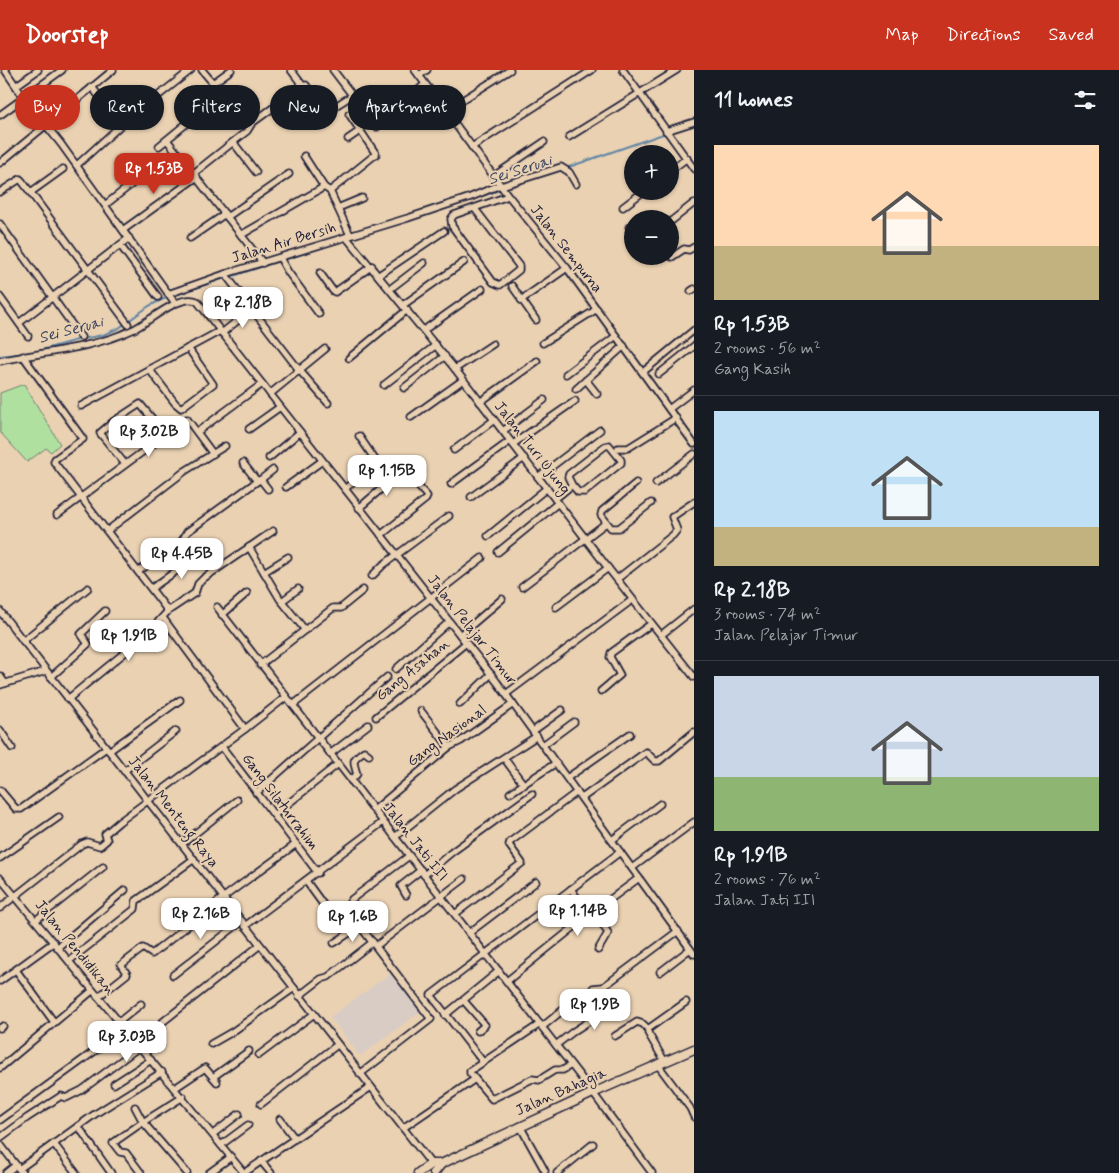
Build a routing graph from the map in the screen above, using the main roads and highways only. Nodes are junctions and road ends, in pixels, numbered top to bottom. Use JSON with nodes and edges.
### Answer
{"nodes":[{"id":1,"x":694,"y":1048,"type":"edge"},
{"id":2,"x":441,"y":1164,"type":"junction"},
{"id":3,"x":436,"y":1172,"type":"edge"},
{"id":4,"x":418,"y":1173,"type":"edge"}],
"edges":[{"from":1,"to":2,"type":"main road","name":"Jalan Bahagia"},
{"from":2,"to":3,"type":"main road","name":"Jalan Bahagia"},
{"from":2,"to":4,"type":"main road","name":"Jalan Bahagia"}]}
